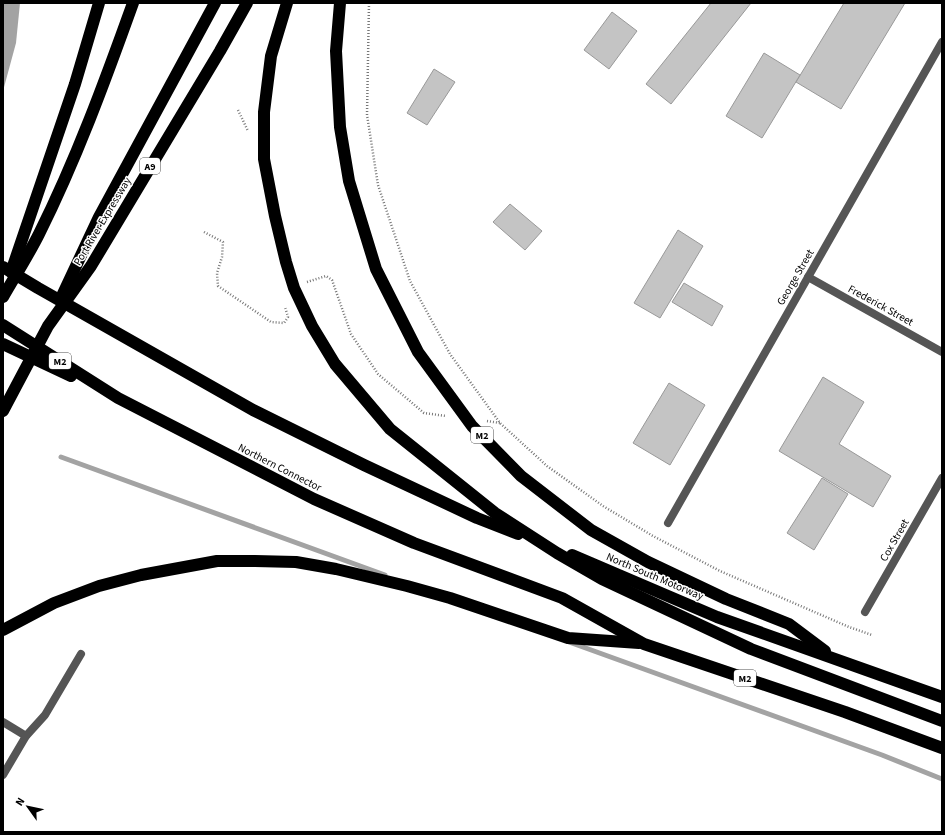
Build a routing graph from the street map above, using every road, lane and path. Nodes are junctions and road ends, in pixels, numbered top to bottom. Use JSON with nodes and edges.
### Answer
{"nodes":[{"id":1,"x":99,"y":3,"type":"edge"},
{"id":2,"x":133,"y":3,"type":"edge"},
{"id":3,"x":216,"y":3,"type":"edge"},
{"id":4,"x":247,"y":3,"type":"edge"},
{"id":5,"x":287,"y":3,"type":"edge"},
{"id":6,"x":340,"y":3,"type":"edge"},
{"id":7,"x":369,"y":3,"type":"edge"},
{"id":8,"x":942,"y":42,"type":"edge"},
{"id":9,"x":238,"y":110,"type":"dead end"},
{"id":10,"x":248,"y":136,"type":"dead end"},
{"id":11,"x":204,"y":232,"type":"dead end"},
{"id":12,"x":3,"y":267,"type":"edge"},
{"id":13,"x":808,"y":277,"type":"junction"},
{"id":14,"x":294,"y":288,"type":"junction"},
{"id":15,"x":3,"y":297,"type":"edge"},
{"id":16,"x":283,"y":302,"type":"dead end"},
{"id":17,"x":3,"y":325,"type":"edge"},
{"id":18,"x":48,"y":326,"type":"junction"},
{"id":19,"x":3,"y":344,"type":"edge"},
{"id":20,"x":942,"y":352,"type":"edge"},
{"id":21,"x":118,"y":398,"type":"junction"},
{"id":22,"x":3,"y":411,"type":"edge"},
{"id":23,"x":453,"y":416,"type":"dead end"},
{"id":24,"x":942,"y":478,"type":"edge"},
{"id":25,"x":668,"y":523,"type":"dead end"},
{"id":26,"x":865,"y":612,"type":"dead end"},
{"id":27,"x":3,"y":630,"type":"edge"},
{"id":28,"x":872,"y":635,"type":"dead end"},
{"id":29,"x":644,"y":644,"type":"junction"},
{"id":30,"x":81,"y":654,"type":"dead end"},
{"id":31,"x":834,"y":658,"type":"junction"},
{"id":32,"x":942,"y":697,"type":"edge"},
{"id":33,"x":942,"y":721,"type":"edge"},
{"id":34,"x":3,"y":722,"type":"edge"},
{"id":35,"x":26,"y":736,"type":"junction"},
{"id":36,"x":942,"y":748,"type":"edge"},
{"id":37,"x":3,"y":775,"type":"edge"}],
"edges":[{"from":1,"to":15,"type":"highway"},
{"from":2,"to":15,"type":"highway"},
{"from":3,"to":18,"type":"highway"},
{"from":4,"to":18,"type":"highway","name":"Port River Expressway","number":"A9"},
{"from":5,"to":14,"type":"highway"},
{"from":6,"to":31,"type":"highway","number":"M2"},
{"from":7,"to":28,"type":"path"},
{"from":8,"to":13,"type":"street","name":"George Street"},
{"from":9,"to":10,"type":"path"},
{"from":11,"to":16,"type":"path"},
{"from":12,"to":31,"type":"highway","name":"North South Motorway","number":"M2"},
{"from":13,"to":20,"type":"street","name":"Frederick Street"},
{"from":13,"to":25,"type":"street","name":"George Street"},
{"from":14,"to":23,"type":"path"},
{"from":14,"to":33,"type":"highway"},
{"from":17,"to":21,"type":"highway","name":"Northern Connector","number":"M2"},
{"from":18,"to":22,"type":"highway","name":"Port River Expressway","number":"A9"},
{"from":19,"to":21,"type":"highway"},
{"from":21,"to":29,"type":"highway","name":"Northern Connector","number":"M2"},
{"from":24,"to":26,"type":"street","name":"Cox Street"},
{"from":27,"to":29,"type":"highway"},
{"from":29,"to":36,"type":"highway","number":"M2"},
{"from":30,"to":35,"type":"street"},
{"from":31,"to":32,"type":"highway","name":"North South Motorway","number":"M2"},
{"from":34,"to":35,"type":"street"},
{"from":35,"to":37,"type":"street"}]}
